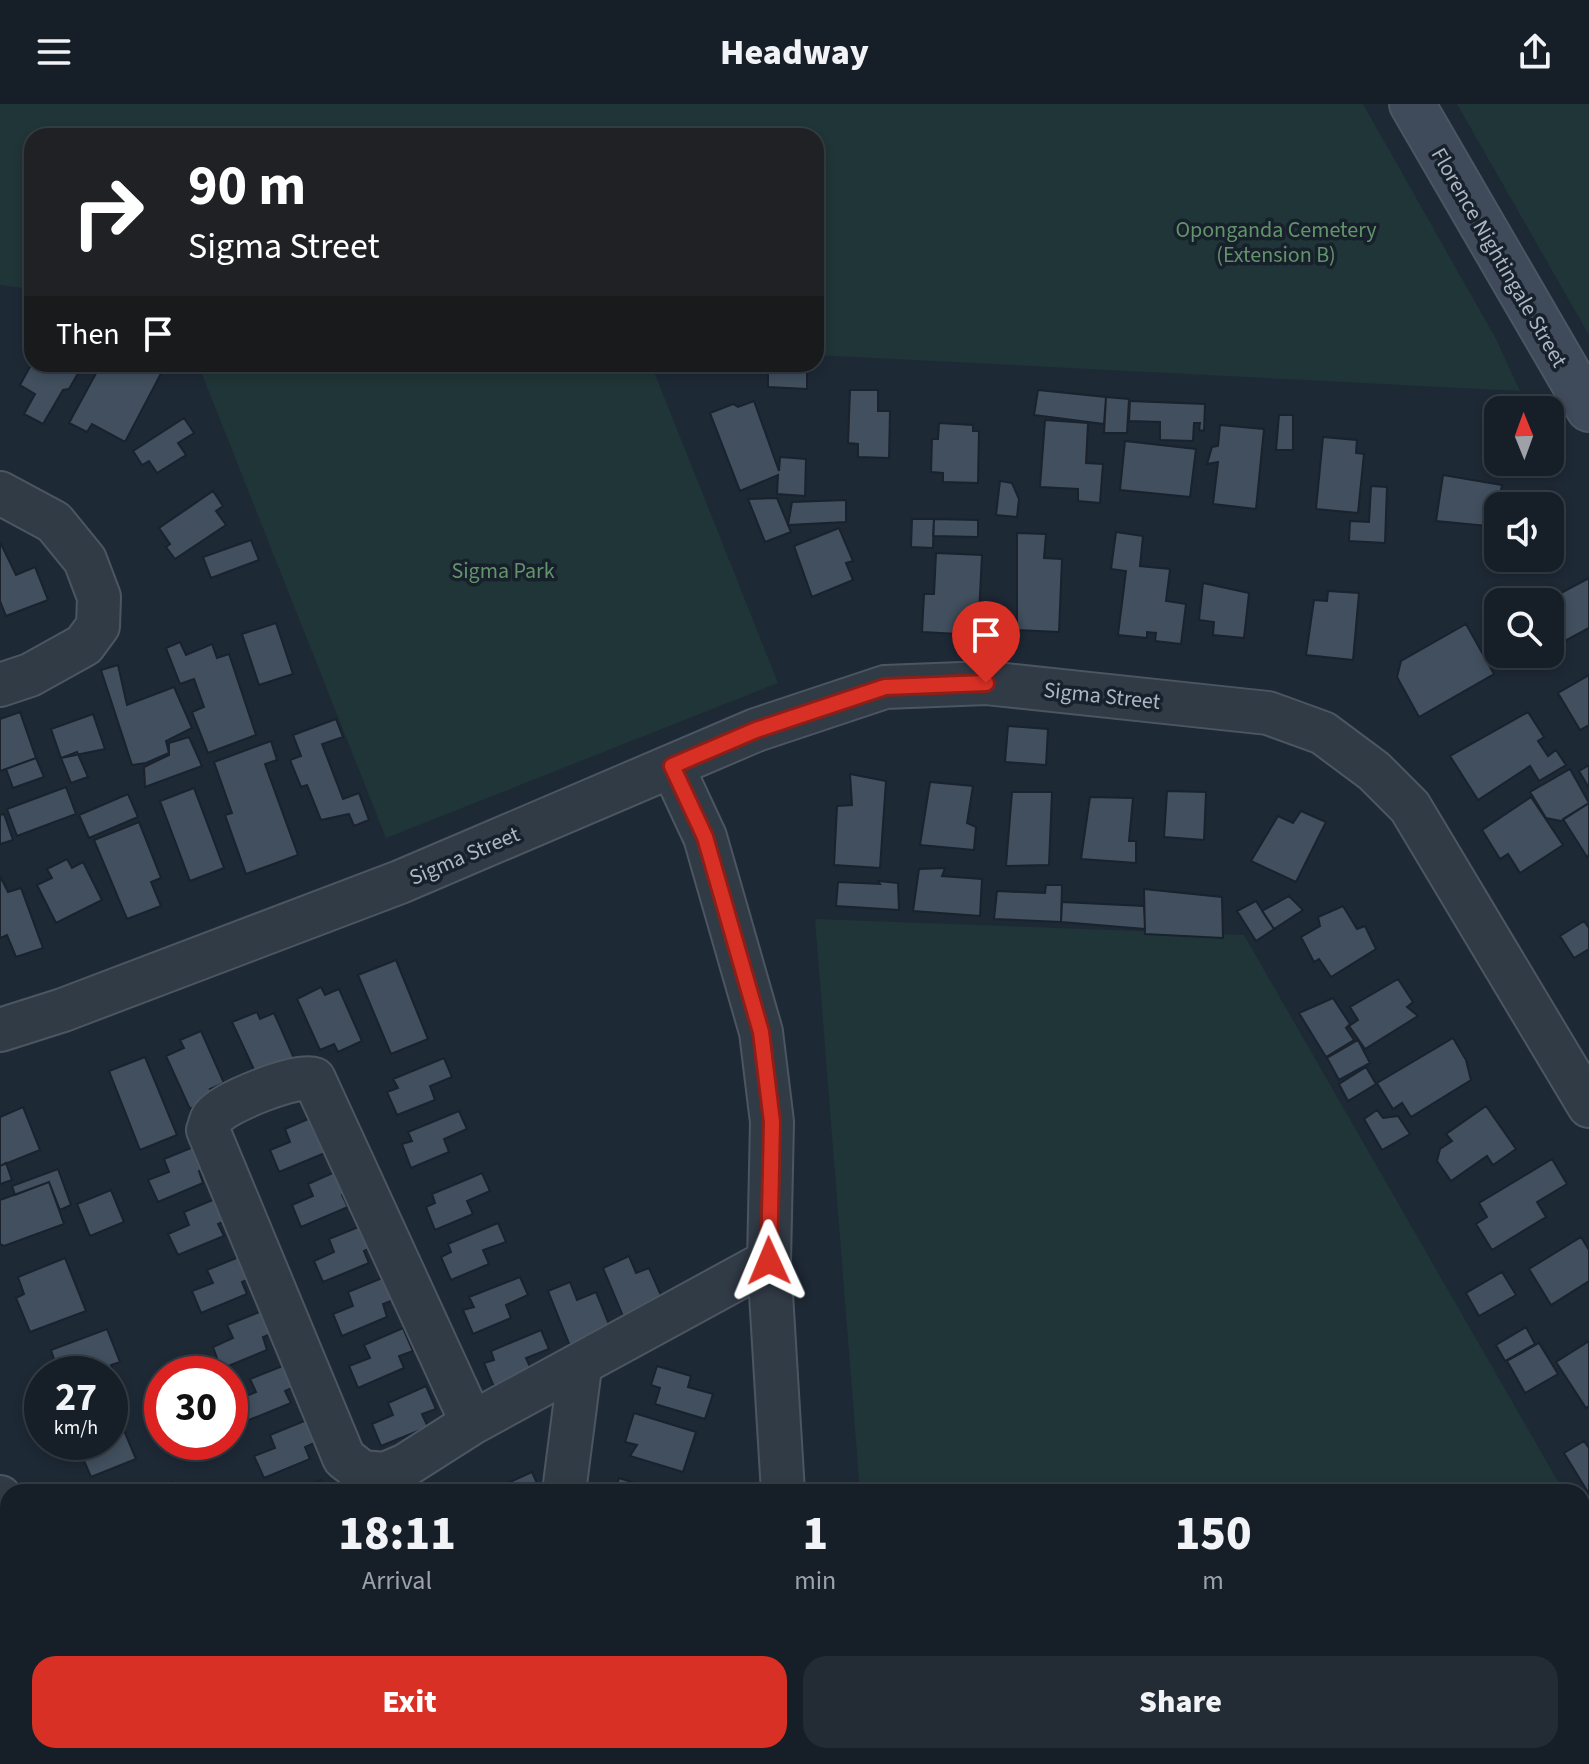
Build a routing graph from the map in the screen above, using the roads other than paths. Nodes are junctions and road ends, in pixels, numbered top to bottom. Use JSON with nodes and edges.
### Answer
{"nodes":[{"id":1,"x":1412,"y":104,"type":"edge"},
{"id":2,"x":1589,"y":409,"type":"edge"},
{"id":3,"x":0,"y":493,"type":"edge"},
{"id":4,"x":0,"y":685,"type":"edge"},
{"id":5,"x":672,"y":766,"type":"junction"},
{"id":6,"x":0,"y":1030,"type":"edge"},
{"id":7,"x":1589,"y":1106,"type":"edge"},
{"id":8,"x":769,"y":1261,"type":"junction"},
{"id":9,"x":580,"y":1367,"type":"junction"},
{"id":10,"x":472,"y":1423,"type":"junction"},
{"id":11,"x":387,"y":1483,"type":"edge"},
{"id":12,"x":565,"y":1484,"type":"edge"},
{"id":13,"x":783,"y":1484,"type":"edge"}],
"edges":[{"from":1,"to":2,"type":"main road","name":"Florence Nightingale Street"},
{"from":3,"to":4,"type":"street"},
{"from":5,"to":6,"type":"street","name":"Sigma Street"},
{"from":5,"to":7,"type":"street","name":"Sigma Street"},
{"from":5,"to":8,"type":"street"},
{"from":8,"to":9,"type":"street"},
{"from":8,"to":13,"type":"street"},
{"from":9,"to":10,"type":"street"},
{"from":9,"to":12,"type":"street"},
{"from":10,"to":11,"type":"street"},
{"from":10,"to":11,"type":"street"}]}
